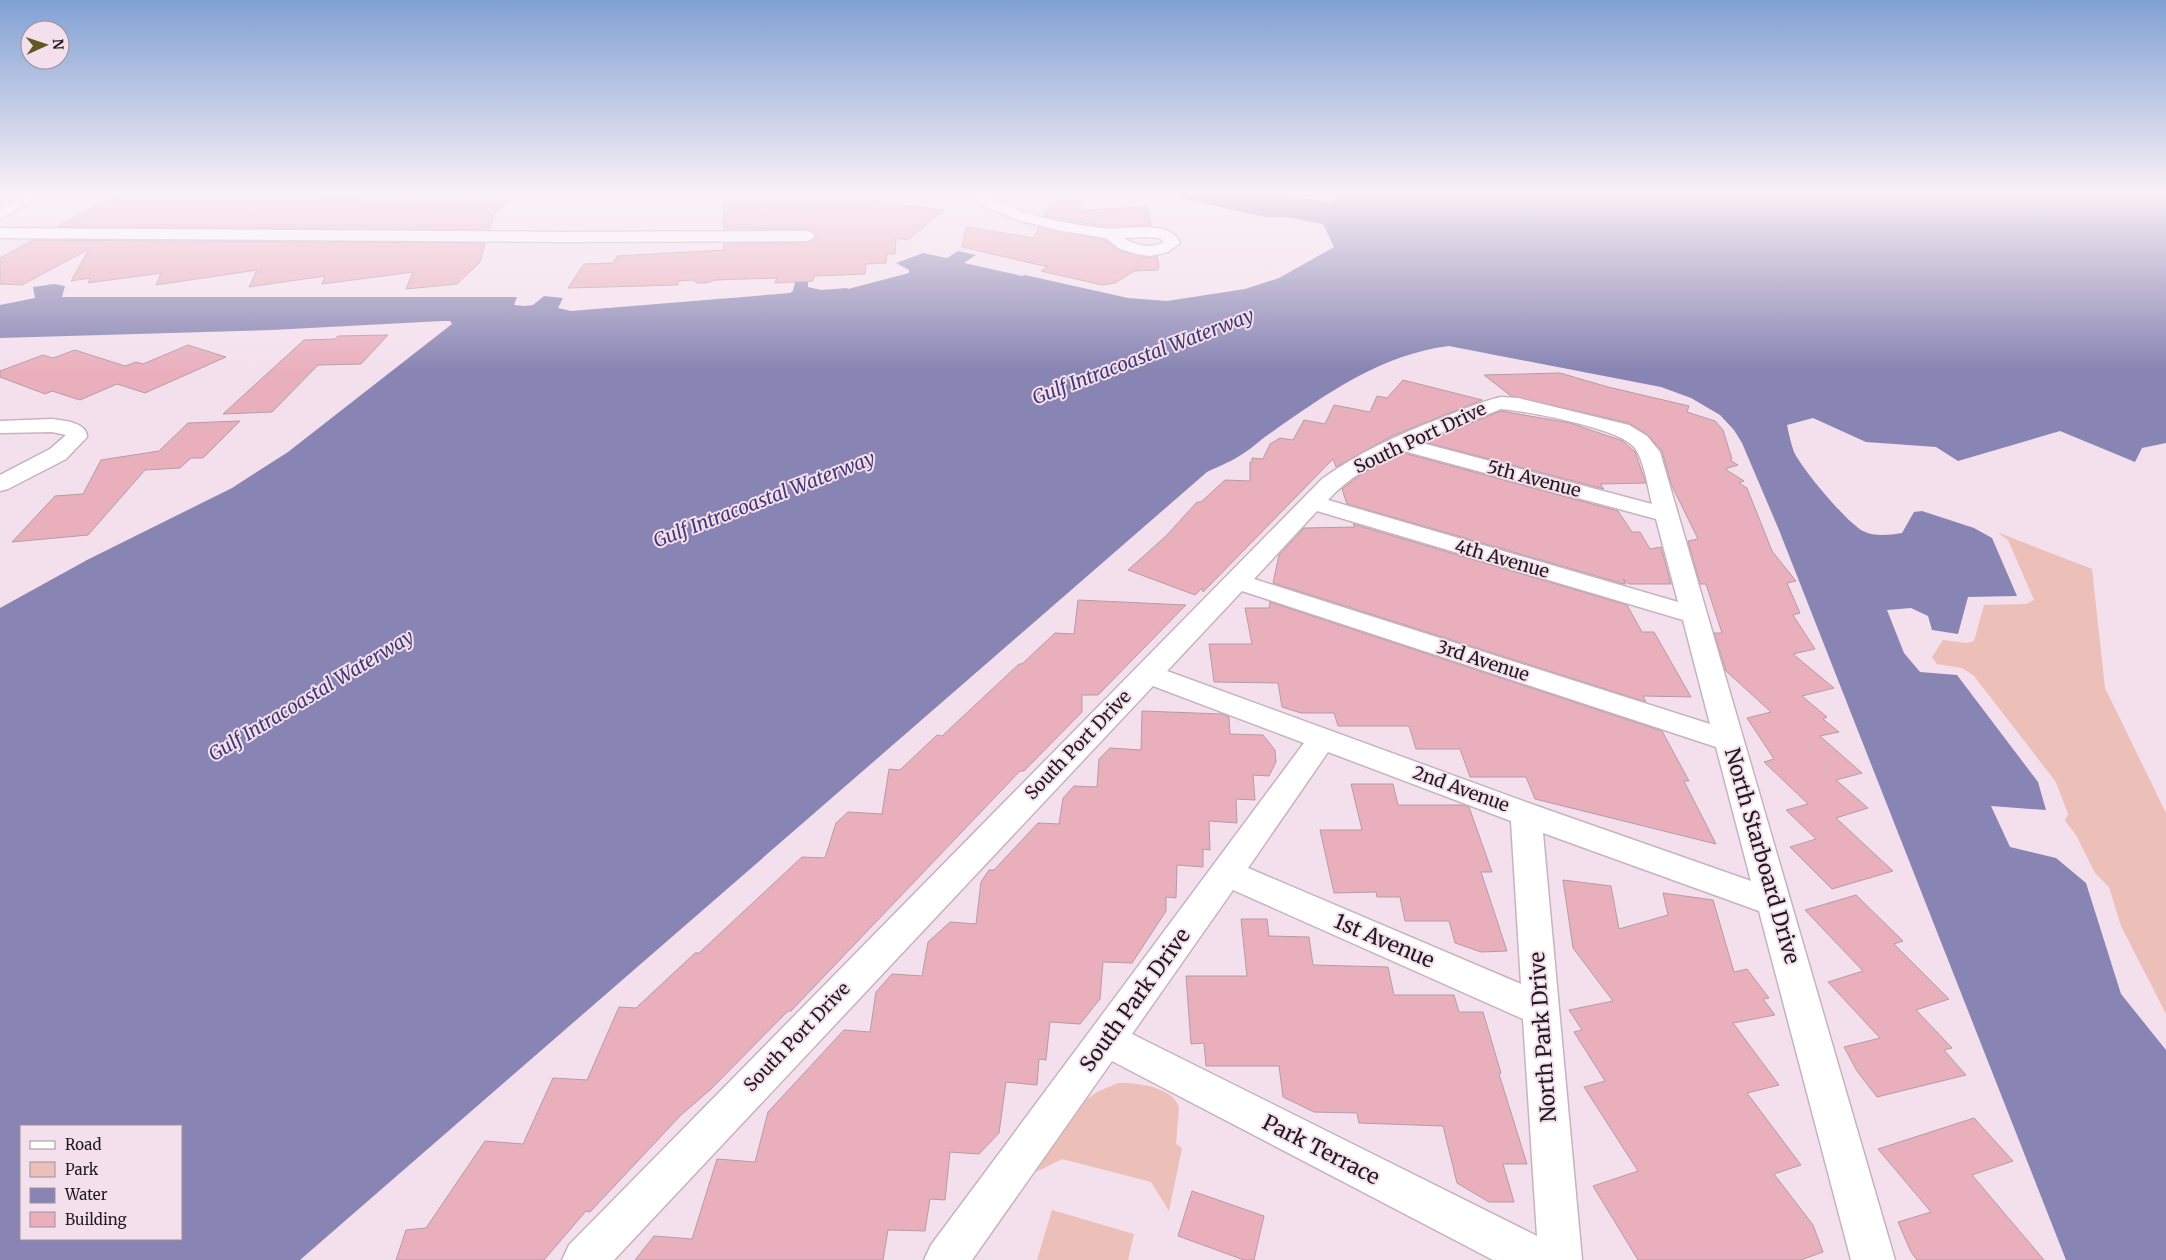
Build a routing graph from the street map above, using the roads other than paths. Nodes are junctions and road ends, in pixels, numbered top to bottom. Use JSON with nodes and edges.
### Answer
{"nodes":[{"id":1,"x":0,"y":427,"type":"edge"},
{"id":2,"x":1401,"y":444,"type":"junction"},
{"id":3,"x":1649,"y":452,"type":"joint"},
{"id":4,"x":0,"y":484,"type":"edge"},
{"id":5,"x":1311,"y":502,"type":"junction"},
{"id":6,"x":1668,"y":515,"type":"junction"},
{"id":7,"x":1236,"y":581,"type":"junction"},
{"id":8,"x":1694,"y":615,"type":"junction"},
{"id":9,"x":1147,"y":674,"type":"junction"},
{"id":10,"x":1322,"y":738,"type":"junction"},
{"id":11,"x":1730,"y":741,"type":"junction"},
{"id":12,"x":1526,"y":814,"type":"junction"},
{"id":13,"x":1228,"y":873,"type":"junction"},
{"id":14,"x":1775,"y":903,"type":"junction"},
{"id":15,"x":1540,"y":1009,"type":"junction"},
{"id":16,"x":1105,"y":1039,"type":"junction"},
{"id":17,"x":584,"y":1260,"type":"edge"},
{"id":18,"x":946,"y":1260,"type":"edge"},
{"id":19,"x":1538,"y":1260,"type":"edge"},
{"id":20,"x":1560,"y":1260,"type":"edge"},
{"id":21,"x":1873,"y":1260,"type":"edge"}],
"edges":[{"from":1,"to":4,"type":"street"},
{"from":2,"to":3,"type":"street","name":"South Port Drive"},
{"from":2,"to":5,"type":"street","name":"South Port Drive"},
{"from":2,"to":6,"type":"street","name":"5th Avenue"},
{"from":3,"to":6,"type":"street","name":"North Starboard Drive"},
{"from":5,"to":7,"type":"street","name":"South Port Drive"},
{"from":5,"to":8,"type":"street","name":"4th Avenue"},
{"from":6,"to":8,"type":"street","name":"North Starboard Drive"},
{"from":7,"to":9,"type":"street","name":"South Port Drive"},
{"from":7,"to":11,"type":"street","name":"3rd Avenue"},
{"from":8,"to":11,"type":"street","name":"North Starboard Drive"},
{"from":9,"to":10,"type":"street","name":"2nd Avenue"},
{"from":9,"to":17,"type":"street","name":"South Port Drive"},
{"from":10,"to":12,"type":"street","name":"2nd Avenue"},
{"from":10,"to":13,"type":"street","name":"South Park Drive"},
{"from":11,"to":14,"type":"street","name":"North Starboard Drive"},
{"from":12,"to":14,"type":"street","name":"2nd Avenue"},
{"from":12,"to":15,"type":"street","name":"North Park Drive"},
{"from":13,"to":15,"type":"street","name":"1st Avenue"},
{"from":13,"to":16,"type":"street","name":"South Park Drive"},
{"from":14,"to":21,"type":"street","name":"North Starboard Drive"},
{"from":15,"to":20,"type":"street","name":"North Park Drive"},
{"from":16,"to":18,"type":"street","name":"South Park Drive"},
{"from":16,"to":19,"type":"street","name":"Park Terrace"}]}
